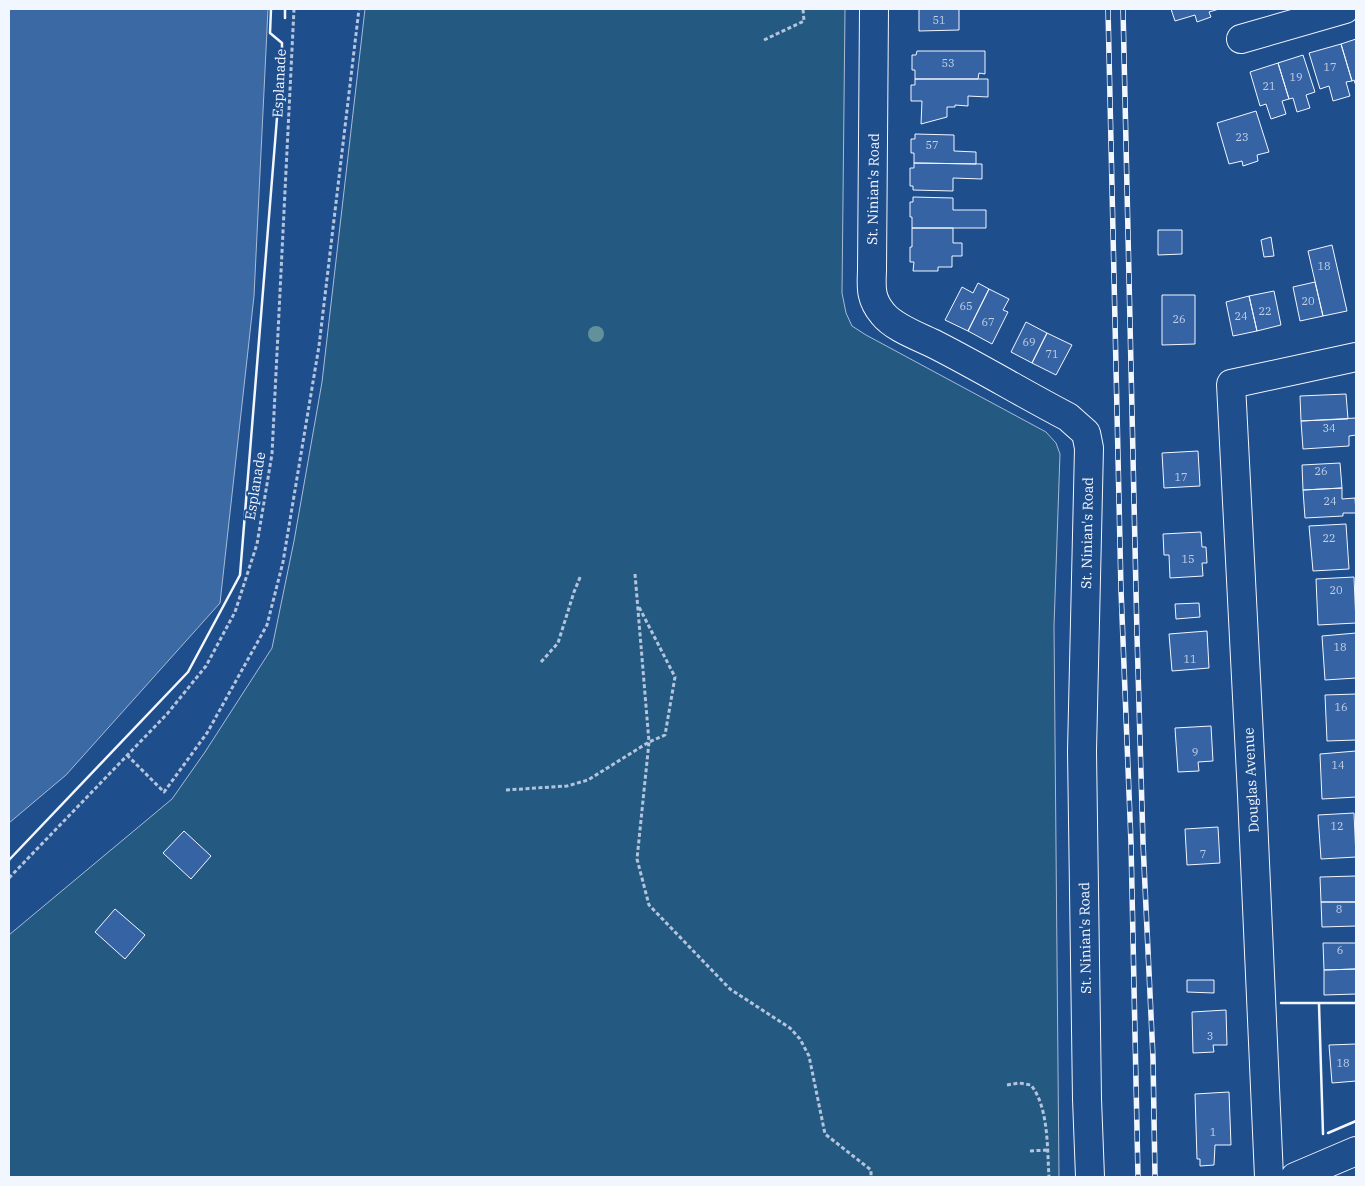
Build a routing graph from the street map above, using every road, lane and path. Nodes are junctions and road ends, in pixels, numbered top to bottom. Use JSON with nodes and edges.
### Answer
{"nodes":[{"id":1,"x":294,"y":9,"type":"edge"},
{"id":2,"x":359,"y":9,"type":"edge"},
{"id":3,"x":804,"y":9,"type":"edge"},
{"id":4,"x":874,"y":9,"type":"edge"},
{"id":5,"x":1345,"y":9,"type":"edge"},
{"id":6,"x":1241,"y":39,"type":"dead end"},
{"id":7,"x":764,"y":40,"type":"dead end"},
{"id":8,"x":1356,"y":357,"type":"edge"},
{"id":9,"x":635,"y":574,"type":"dead end"},
{"id":10,"x":581,"y":575,"type":"dead end"},
{"id":11,"x":638,"y":605,"type":"junction"},
{"id":12,"x":541,"y":662,"type":"dead end"},
{"id":13,"x":649,"y":742,"type":"junction"},
{"id":14,"x":127,"y":755,"type":"junction"},
{"id":15,"x":506,"y":790,"type":"dead end"},
{"id":16,"x":9,"y":878,"type":"edge"},
{"id":17,"x":1007,"y":1085,"type":"dead end"},
{"id":18,"x":1047,"y":1150,"type":"junction"},
{"id":19,"x":1030,"y":1151,"type":"dead end"},
{"id":20,"x":1356,"y":1151,"type":"edge"},
{"id":21,"x":871,"y":1177,"type":"edge"},
{"id":22,"x":1049,"y":1177,"type":"edge"},
{"id":23,"x":1090,"y":1177,"type":"edge"},
{"id":24,"x":1269,"y":1177,"type":"edge"},
{"id":25,"x":1295,"y":1177,"type":"edge"}],
"edges":[{"from":1,"to":14,"type":"path","name":"Esplanade"},
{"from":2,"to":14,"type":"path"},
{"from":3,"to":7,"type":"path"},
{"from":4,"to":23,"type":"street","name":"St. Ninian's Road"},
{"from":5,"to":6,"type":"street"},
{"from":8,"to":24,"type":"street","name":"Douglas Avenue"},
{"from":9,"to":11,"type":"path"},
{"from":10,"to":12,"type":"path"},
{"from":11,"to":13,"type":"path"},
{"from":11,"to":13,"type":"path"},
{"from":13,"to":15,"type":"path"},
{"from":13,"to":21,"type":"path"},
{"from":14,"to":16,"type":"path","name":"Esplanade"},
{"from":17,"to":18,"type":"path"},
{"from":18,"to":19,"type":"path"},
{"from":18,"to":22,"type":"path"},
{"from":20,"to":25,"type":"street"}]}
